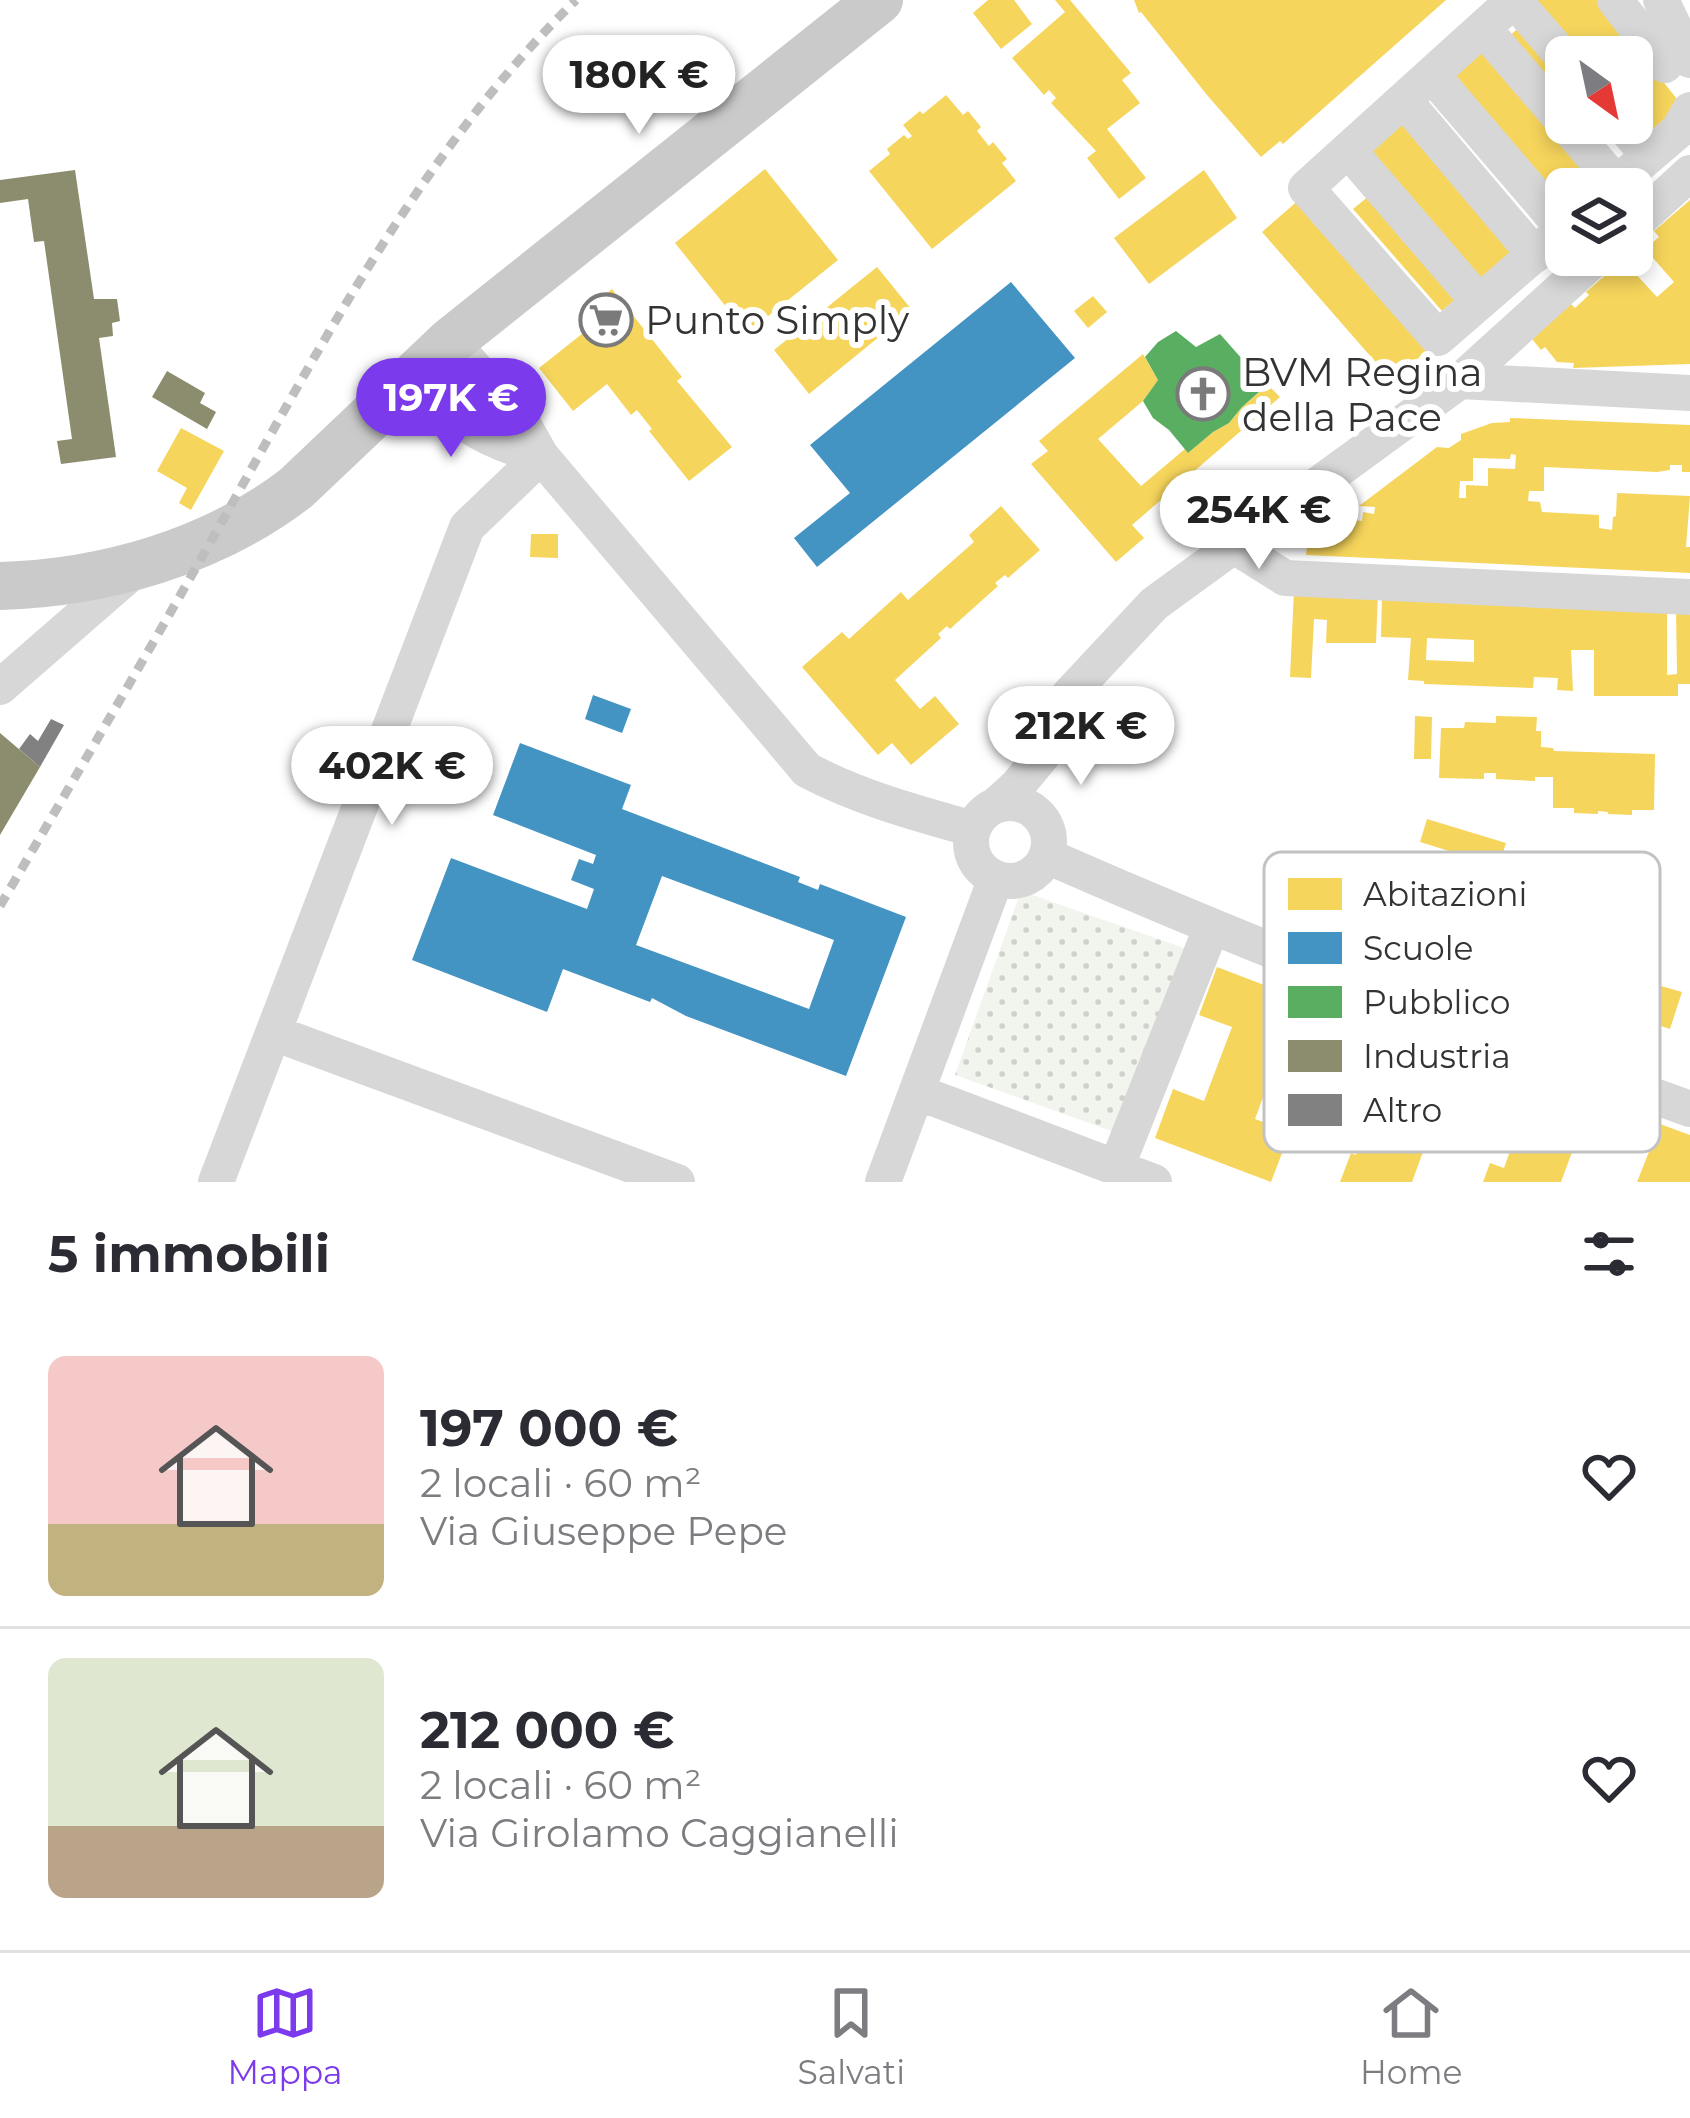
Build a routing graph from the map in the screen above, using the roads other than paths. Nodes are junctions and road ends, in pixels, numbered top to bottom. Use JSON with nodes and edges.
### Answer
{"nodes":[{"id":1,"x":879,"y":0,"type":"edge"},
{"id":2,"x":1514,"y":0,"type":"edge"},
{"id":3,"x":1616,"y":0,"type":"edge"},
{"id":4,"x":1661,"y":0,"type":"edge"},
{"id":5,"x":1484,"y":29,"type":"junction"},
{"id":6,"x":1545,"y":36,"type":"edge"},
{"id":7,"x":1677,"y":62,"type":"edge"},
{"id":8,"x":1432,"y":75,"type":"junction"},
{"id":9,"x":1404,"y":100,"type":"junction"},
{"id":10,"x":1690,"y":110,"type":"edge"},
{"id":11,"x":1639,"y":144,"type":"edge"},
{"id":12,"x":1349,"y":152,"type":"junction"},
{"id":13,"x":1648,"y":155,"type":"junction"},
{"id":14,"x":1598,"y":168,"type":"edge"},
{"id":15,"x":1633,"y":168,"type":"edge"},
{"id":16,"x":1690,"y":173,"type":"edge"},
{"id":17,"x":1545,"y":205,"type":"edge"},
{"id":18,"x":1653,"y":207,"type":"edge"},
{"id":19,"x":1545,"y":246,"type":"edge"},
{"id":20,"x":1535,"y":255,"type":"junction"},
{"id":21,"x":1577,"y":276,"type":"edge"},
{"id":22,"x":1479,"y":302,"type":"junction"},
{"id":23,"x":451,"y":341,"type":"junction"},
{"id":24,"x":414,"y":375,"type":"junction"},
{"id":25,"x":1460,"y":381,"type":"junction"},
{"id":26,"x":1690,"y":393,"type":"edge"},
{"id":27,"x":542,"y":456,"type":"junction"},
{"id":28,"x":1234,"y":546,"type":"junction"},
{"id":29,"x":142,"y":564,"type":"junction"},
{"id":30,"x":0,"y":586,"type":"edge"},
{"id":31,"x":1690,"y":597,"type":"edge"},
{"id":32,"x":0,"y":687,"type":"edge"},
{"id":33,"x":1042,"y":756,"type":"junction"},
{"id":34,"x":984,"y":817,"type":"junction"},
{"id":35,"x":1046,"y":840,"type":"junction"},
{"id":36,"x":996,"y":878,"type":"junction"},
{"id":37,"x":1212,"y":926,"type":"junction"},
{"id":38,"x":1264,"y":947,"type":"edge"},
{"id":39,"x":274,"y":1033,"type":"junction"},
{"id":40,"x":917,"y":1092,"type":"junction"},
{"id":41,"x":1660,"y":1098,"type":"edge"},
{"id":42,"x":1690,"y":1109,"type":"edge"},
{"id":43,"x":1116,"y":1168,"type":"junction"},
{"id":44,"x":665,"y":1180,"type":"edge"},
{"id":45,"x":216,"y":1182,"type":"edge"},
{"id":46,"x":884,"y":1182,"type":"edge"},
{"id":47,"x":1154,"y":1182,"type":"edge"}],
"edges":[{"from":1,"to":23,"type":"main road"},
{"from":2,"to":5,"type":"street"},
{"from":2,"to":6,"type":"street"},
{"from":3,"to":7,"type":"street"},
{"from":4,"to":7,"type":"street"},
{"from":5,"to":8,"type":"street"},
{"from":5,"to":14,"type":"street"},
{"from":8,"to":9,"type":"street"},
{"from":8,"to":17,"type":"street"},
{"from":9,"to":12,"type":"street"},
{"from":9,"to":20,"type":"street"},
{"from":10,"to":13,"type":"street"},
{"from":11,"to":13,"type":"street"},
{"from":12,"to":22,"type":"street"},
{"from":12,"to":22,"type":"street"},
{"from":13,"to":15,"type":"street"},
{"from":16,"to":18,"type":"street"},
{"from":19,"to":20,"type":"street"},
{"from":20,"to":22,"type":"street"},
{"from":21,"to":25,"type":"street"},
{"from":23,"to":24,"type":"main road"},
{"from":23,"to":27,"type":"street"},
{"from":24,"to":27,"type":"street"},
{"from":24,"to":29,"type":"main road"},
{"from":25,"to":26,"type":"street"},
{"from":25,"to":28,"type":"street"},
{"from":27,"to":34,"type":"street"},
{"from":27,"to":39,"type":"street"},
{"from":28,"to":31,"type":"street"},
{"from":28,"to":33,"type":"street"},
{"from":29,"to":30,"type":"main road"},
{"from":29,"to":32,"type":"street"},
{"from":33,"to":34,"type":"street"},
{"from":33,"to":35,"type":"street"},
{"from":34,"to":35,"type":"street"},
{"from":34,"to":36,"type":"street"},
{"from":35,"to":36,"type":"street"},
{"from":35,"to":37,"type":"street"},
{"from":36,"to":40,"type":"street"},
{"from":37,"to":38,"type":"street"},
{"from":37,"to":43,"type":"street"},
{"from":39,"to":44,"type":"street"},
{"from":39,"to":45,"type":"street"},
{"from":40,"to":43,"type":"street"},
{"from":40,"to":46,"type":"street"},
{"from":41,"to":42,"type":"street"},
{"from":43,"to":47,"type":"street"}]}
